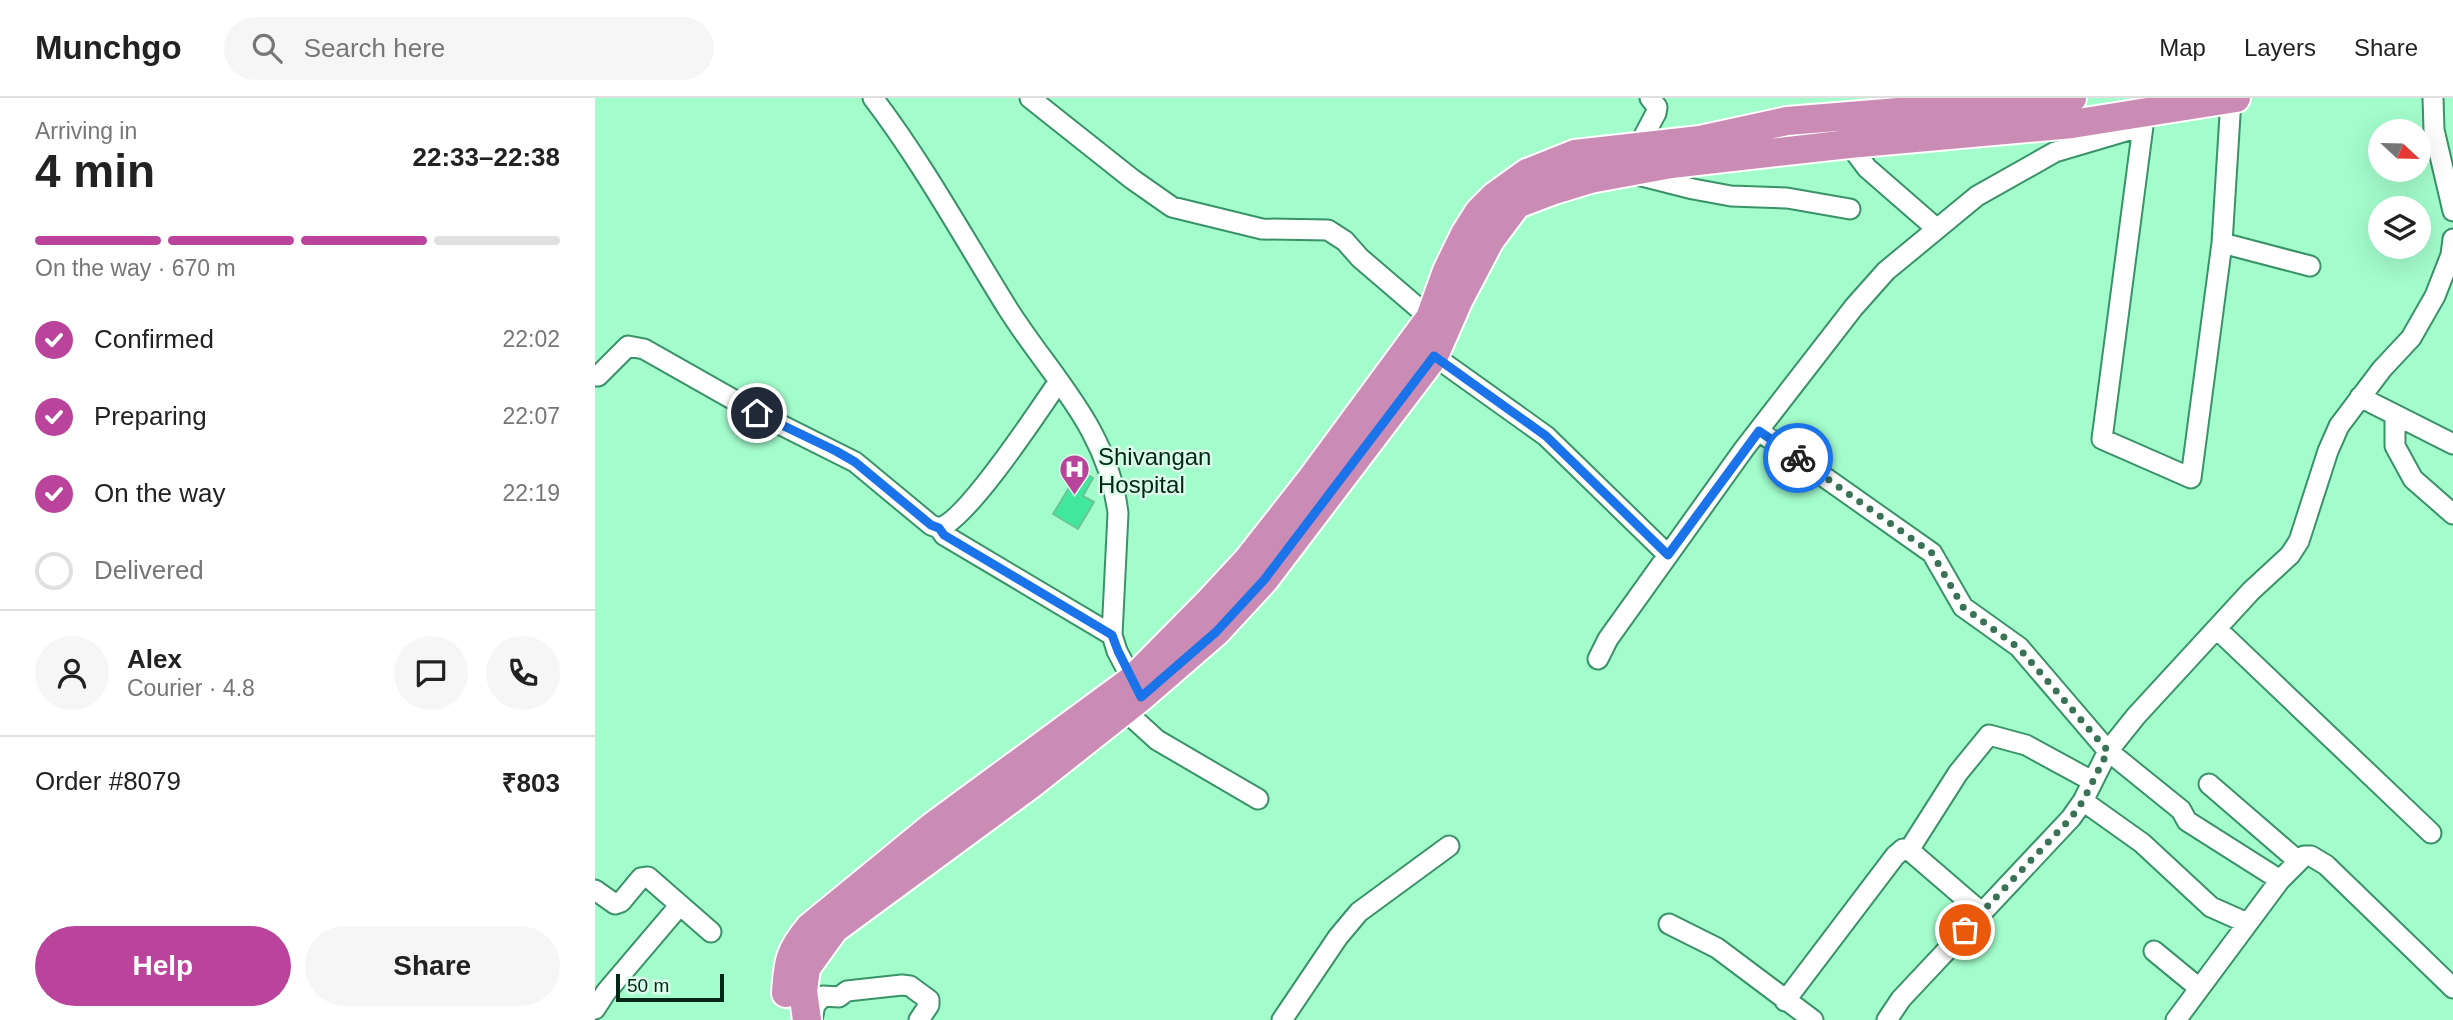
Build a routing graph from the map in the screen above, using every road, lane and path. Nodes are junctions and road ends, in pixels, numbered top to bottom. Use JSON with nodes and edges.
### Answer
{"nodes":[{"id":1,"x":873,"y":98,"type":"edge"},
{"id":2,"x":1030,"y":98,"type":"edge"},
{"id":3,"x":1675,"y":98,"type":"edge"},
{"id":4,"x":2073,"y":98,"type":"edge"},
{"id":5,"x":2233,"y":98,"type":"edge"},
{"id":6,"x":2433,"y":98,"type":"edge"},
{"id":7,"x":1653,"y":105,"type":"edge"},
{"id":8,"x":2143,"y":118,"type":"junction"},
{"id":9,"x":1849,"y":144,"type":"junction"},
{"id":10,"x":1630,"y":160,"type":"junction"},
{"id":11,"x":1850,"y":209,"type":"dead end"},
{"id":12,"x":2453,"y":211,"type":"edge"},
{"id":13,"x":1937,"y":229,"type":"junction"},
{"id":14,"x":2453,"y":239,"type":"edge"},
{"id":15,"x":2222,"y":243,"type":"junction"},
{"id":16,"x":2310,"y":266,"type":"dead end"},
{"id":17,"x":1430,"y":318,"type":"junction"},
{"id":18,"x":1434,"y":356,"type":"junction"},
{"id":19,"x":595,"y":376,"type":"edge"},
{"id":20,"x":1059,"y":381,"type":"junction"},
{"id":21,"x":2360,"y":397,"type":"junction"},
{"id":22,"x":2395,"y":415,"type":"junction"},
{"id":23,"x":1759,"y":431,"type":"junction"},
{"id":24,"x":2453,"y":444,"type":"edge"},
{"id":25,"x":2453,"y":514,"type":"edge"},
{"id":26,"x":939,"y":528,"type":"junction"},
{"id":27,"x":1668,"y":555,"type":"junction"},
{"id":28,"x":2217,"y":629,"type":"junction"},
{"id":29,"x":1112,"y":635,"type":"junction"},
{"id":30,"x":1598,"y":659,"type":"dead end"},
{"id":31,"x":1132,"y":696,"type":"junction"},
{"id":32,"x":2108,"y":751,"type":"junction"},
{"id":33,"x":2092,"y":781,"type":"junction"},
{"id":34,"x":2209,"y":784,"type":"dead end"},
{"id":35,"x":1258,"y":799,"type":"dead end"},
{"id":36,"x":2083,"y":801,"type":"junction"},
{"id":37,"x":2431,"y":833,"type":"dead end"},
{"id":38,"x":1449,"y":846,"type":"dead end"},
{"id":39,"x":1909,"y":850,"type":"junction"},
{"id":40,"x":2297,"y":860,"type":"junction"},
{"id":41,"x":2280,"y":880,"type":"junction"},
{"id":42,"x":595,"y":890,"type":"edge"},
{"id":43,"x":680,"y":905,"type":"junction"},
{"id":44,"x":1982,"y":912,"type":"junction"},
{"id":45,"x":2248,"y":923,"type":"junction"},
{"id":46,"x":1669,"y":924,"type":"dead end"},
{"id":47,"x":711,"y":932,"type":"dead end"},
{"id":48,"x":2154,"y":951,"type":"dead end"},
{"id":49,"x":2199,"y":988,"type":"junction"},
{"id":50,"x":2453,"y":988,"type":"edge"},
{"id":51,"x":1785,"y":1001,"type":"junction"},
{"id":52,"x":595,"y":1009,"type":"edge"},
{"id":53,"x":789,"y":1020,"type":"edge"},
{"id":54,"x":810,"y":1020,"type":"edge"},
{"id":55,"x":919,"y":1020,"type":"edge"},
{"id":56,"x":1282,"y":1020,"type":"edge"},
{"id":57,"x":1813,"y":1020,"type":"edge"},
{"id":58,"x":1887,"y":1020,"type":"edge"},
{"id":59,"x":2176,"y":1020,"type":"edge"}],
"edges":[{"from":1,"to":20,"type":"street"},
{"from":2,"to":17,"type":"street"},
{"from":3,"to":7,"type":"street"},
{"from":4,"to":10,"type":"highway"},
{"from":5,"to":8,"type":"highway"},
{"from":5,"to":15,"type":"street"},
{"from":6,"to":12,"type":"street"},
{"from":7,"to":10,"type":"street"},
{"from":8,"to":9,"type":"highway"},
{"from":8,"to":13,"type":"street"},
{"from":8,"to":15,"type":"street"},
{"from":9,"to":10,"type":"highway"},
{"from":9,"to":13,"type":"street"},
{"from":10,"to":11,"type":"street"},
{"from":10,"to":17,"type":"highway"},
{"from":10,"to":18,"type":"highway"},
{"from":13,"to":23,"type":"street"},
{"from":14,"to":21,"type":"street"},
{"from":15,"to":16,"type":"street"},
{"from":17,"to":31,"type":"highway"},
{"from":18,"to":27,"type":"street"},
{"from":18,"to":31,"type":"highway"},
{"from":19,"to":26,"type":"street"},
{"from":20,"to":26,"type":"street"},
{"from":20,"to":29,"type":"street"},
{"from":21,"to":22,"type":"street"},
{"from":21,"to":28,"type":"street"},
{"from":22,"to":24,"type":"street"},
{"from":22,"to":25,"type":"street"},
{"from":23,"to":27,"type":"street"},
{"from":23,"to":32,"type":"street"},
{"from":26,"to":29,"type":"street"},
{"from":27,"to":30,"type":"street"},
{"from":28,"to":32,"type":"street"},
{"from":28,"to":37,"type":"street"},
{"from":29,"to":31,"type":"street"},
{"from":31,"to":35,"type":"street"},
{"from":31,"to":53,"type":"highway"},
{"from":31,"to":54,"type":"highway"},
{"from":32,"to":33,"type":"street"},
{"from":32,"to":41,"type":"street"},
{"from":33,"to":36,"type":"street"},
{"from":33,"to":39,"type":"street"},
{"from":34,"to":40,"type":"street"},
{"from":36,"to":44,"type":"street"},
{"from":36,"to":45,"type":"street"},
{"from":38,"to":56,"type":"street"},
{"from":39,"to":44,"type":"street"},
{"from":39,"to":51,"type":"street"},
{"from":40,"to":41,"type":"street"},
{"from":40,"to":50,"type":"street"},
{"from":41,"to":45,"type":"street"},
{"from":42,"to":43,"type":"street"},
{"from":43,"to":47,"type":"street"},
{"from":43,"to":52,"type":"street"},
{"from":44,"to":58,"type":"street"},
{"from":45,"to":49,"type":"street"},
{"from":46,"to":51,"type":"street"},
{"from":48,"to":49,"type":"street"},
{"from":49,"to":59,"type":"street"},
{"from":51,"to":57,"type":"street"},
{"from":54,"to":55,"type":"street"}]}
